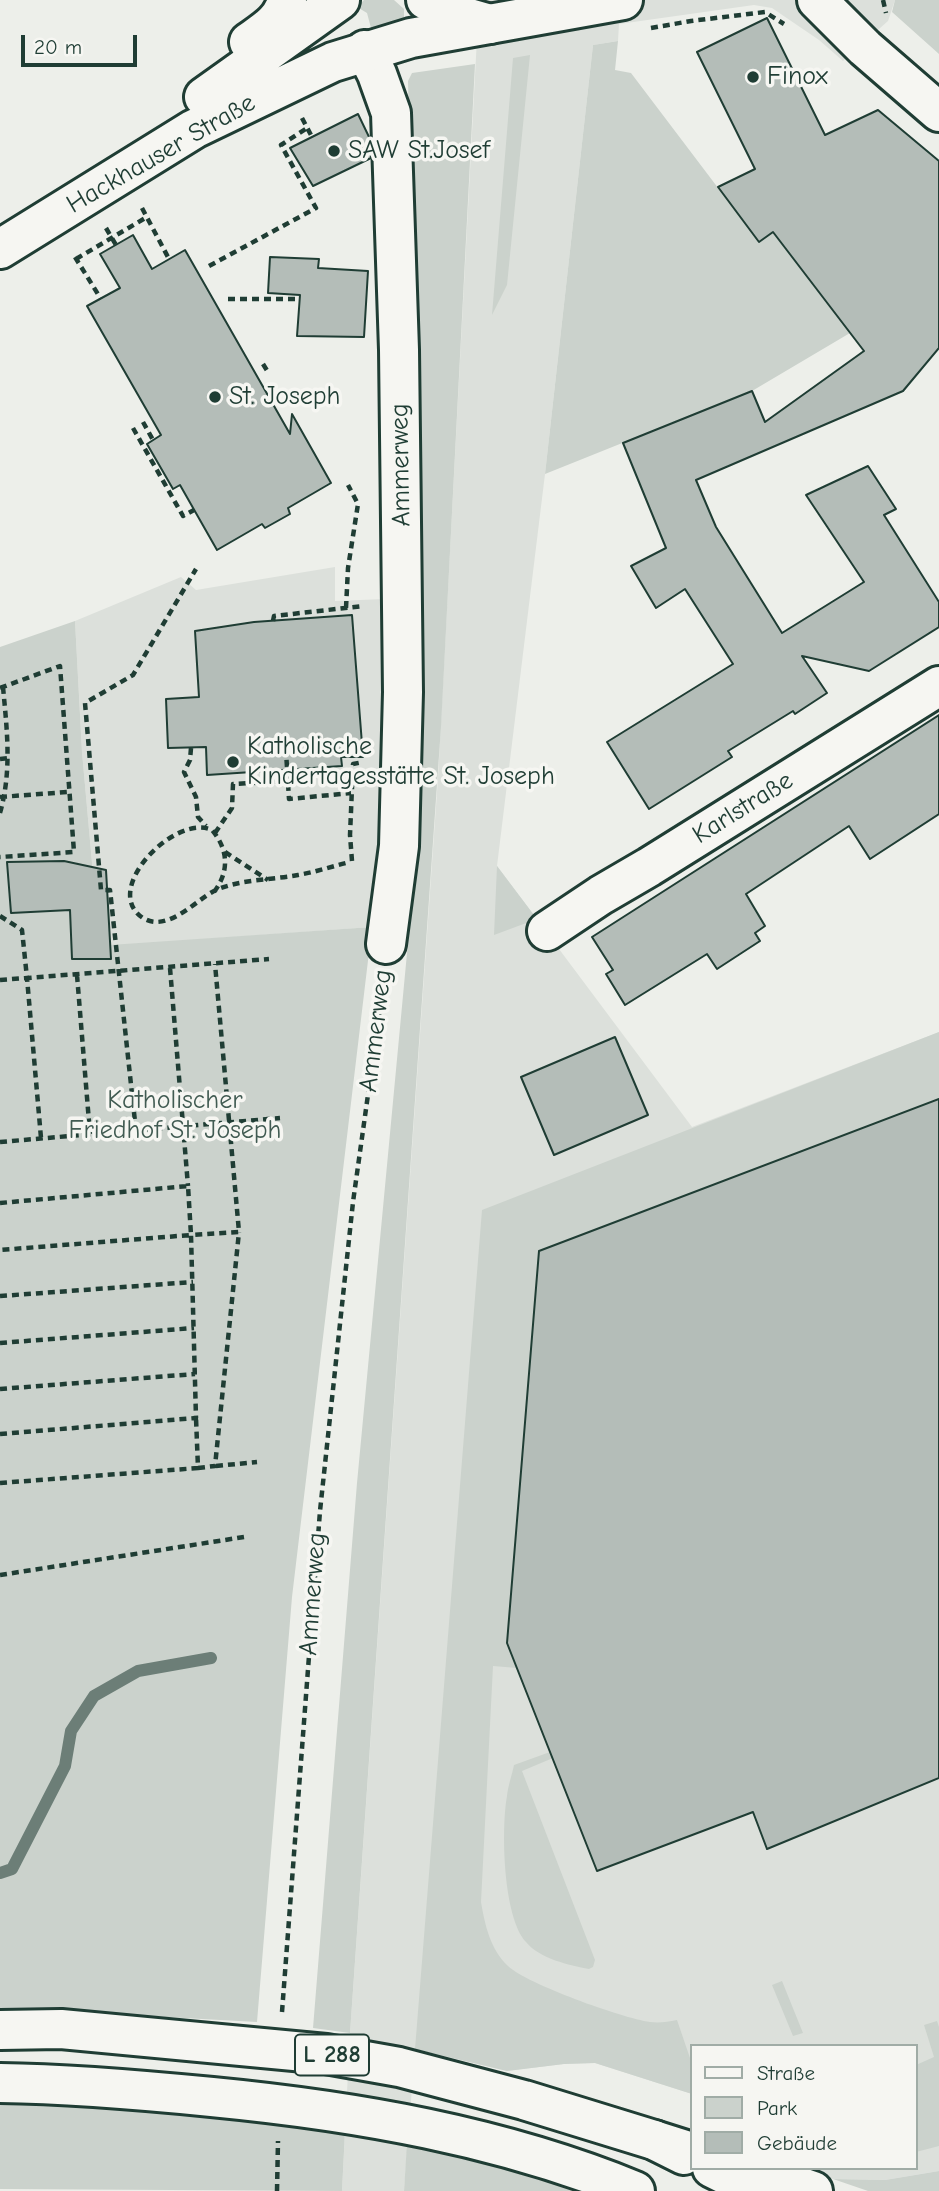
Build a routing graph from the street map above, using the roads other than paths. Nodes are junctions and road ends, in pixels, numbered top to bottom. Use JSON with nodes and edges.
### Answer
{"nodes":[{"id":1,"x":287,"y":0,"type":"edge"},
{"id":2,"x":340,"y":0,"type":"edge"},
{"id":3,"x":426,"y":0,"type":"edge"},
{"id":4,"x":828,"y":10,"type":"edge"},
{"id":5,"x":631,"y":15,"type":"edge"},
{"id":6,"x":491,"y":24,"type":"junction"},
{"id":7,"x":365,"y":50,"type":"junction"},
{"id":8,"x":939,"y":112,"type":"edge"},
{"id":9,"x":199,"y":113,"type":"junction"},
{"id":10,"x":0,"y":250,"type":"edge"},
{"id":11,"x":939,"y":686,"type":"edge"},
{"id":12,"x":547,"y":931,"type":"dead end"},
{"id":13,"x":386,"y":944,"type":"road end"},
{"id":14,"x":0,"y":2030,"type":"edge"},
{"id":15,"x":0,"y":2083,"type":"edge"},
{"id":16,"x":653,"y":2140,"type":"junction"},
{"id":17,"x":690,"y":2151,"type":"edge"},
{"id":18,"x":690,"y":2158,"type":"edge"},
{"id":19,"x":716,"y":2170,"type":"edge"},
{"id":20,"x":752,"y":2170,"type":"edge"},
{"id":21,"x":635,"y":2191,"type":"edge"},
{"id":22,"x":759,"y":2191,"type":"edge"},
{"id":23,"x":813,"y":2191,"type":"edge"}],
"edges":[{"from":1,"to":9,"type":"main road"},
{"from":2,"to":9,"type":"main road"},
{"from":3,"to":6,"type":"main road"},
{"from":4,"to":8,"type":"main road"},
{"from":5,"to":6,"type":"main road","name":"Hackhauser Straße"},
{"from":6,"to":7,"type":"main road","name":"Hackhauser Straße"},
{"from":7,"to":9,"type":"main road","name":"Hackhauser Straße"},
{"from":7,"to":13,"type":"main road","name":"Ammerweg"},
{"from":9,"to":10,"type":"main road","name":"Hackhauser Straße"},
{"from":11,"to":12,"type":"main road","name":"Karlstraße"},
{"from":14,"to":16,"type":"main road","number":"L 288"},
{"from":15,"to":21,"type":"main road","number":"L 288"},
{"from":16,"to":17,"type":"main road","number":"L 288"},
{"from":16,"to":18,"type":"main road","number":"L 288"},
{"from":19,"to":22,"type":"main road"},
{"from":20,"to":23,"type":"main road"}]}
